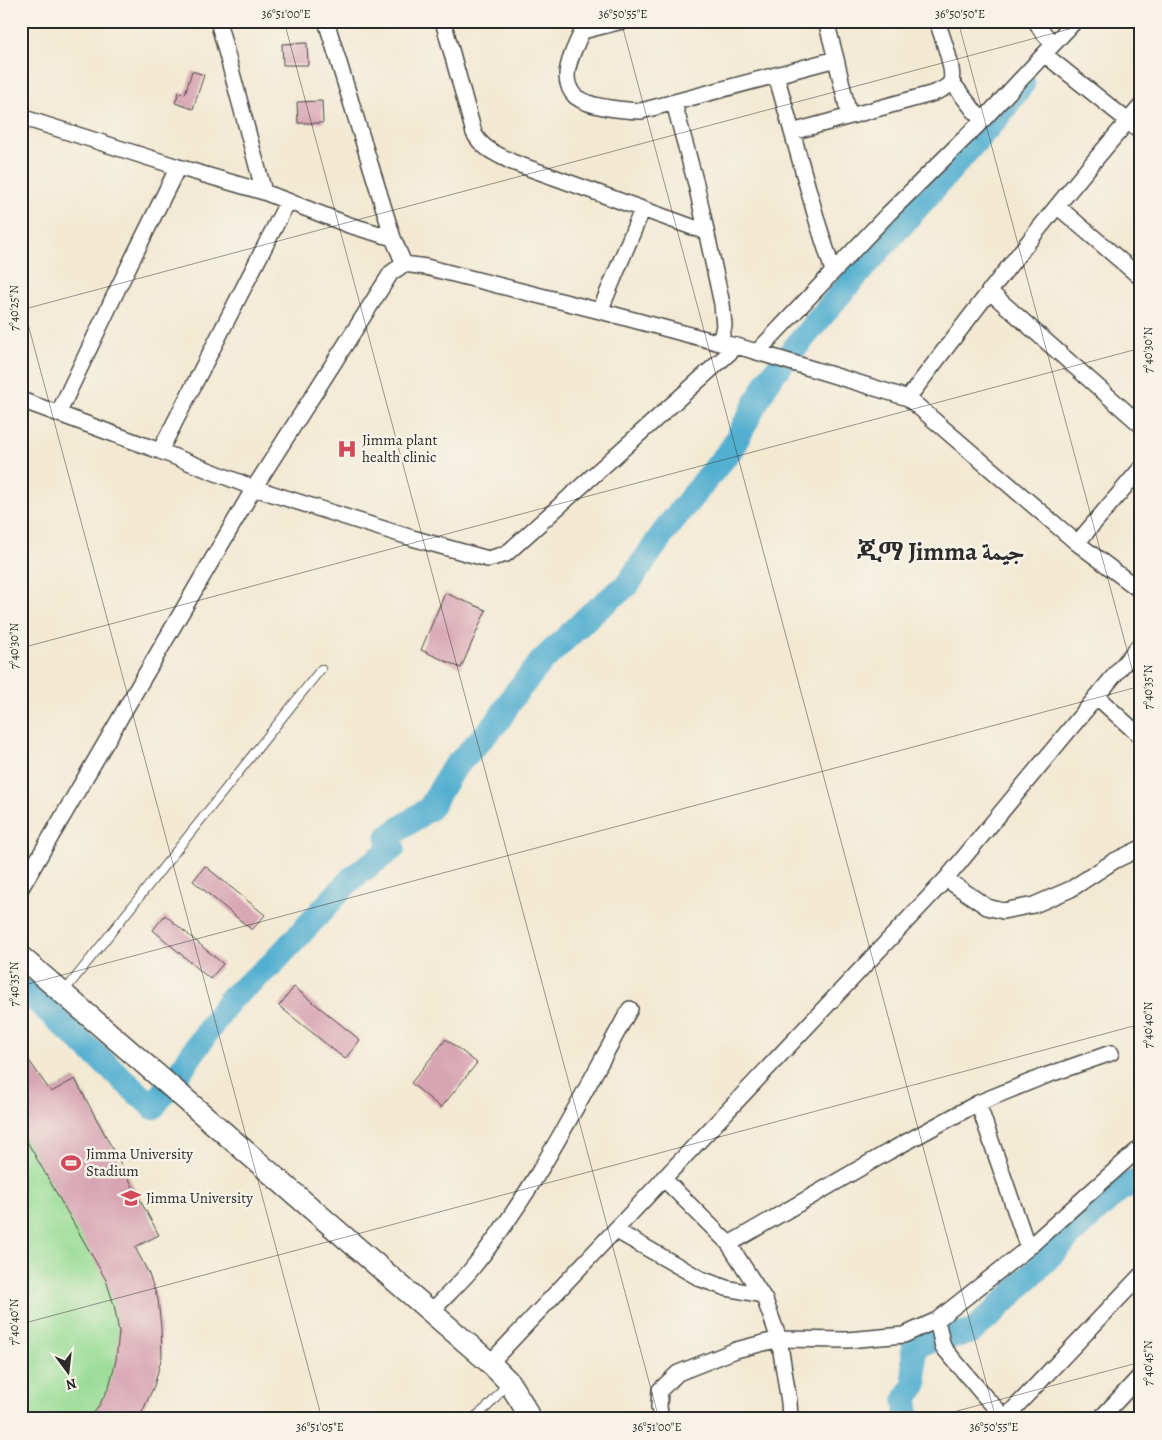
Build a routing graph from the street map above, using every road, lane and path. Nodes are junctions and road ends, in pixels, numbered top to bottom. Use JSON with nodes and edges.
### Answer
{"nodes":[{"id":1,"x":218,"y":21,"type":"edge"},
{"id":2,"x":326,"y":21,"type":"edge"},
{"id":3,"x":443,"y":21,"type":"edge"},
{"id":4,"x":622,"y":21,"type":"edge"},
{"id":5,"x":826,"y":21,"type":"edge"},
{"id":6,"x":937,"y":21,"type":"edge"},
{"id":7,"x":1036,"y":21,"type":"edge"},
{"id":8,"x":1074,"y":21,"type":"edge"},
{"id":9,"x":585,"y":26,"type":"edge"},
{"id":10,"x":1049,"y":49,"type":"junction"},
{"id":11,"x":836,"y":59,"type":"junction"},
{"id":12,"x":776,"y":75,"type":"junction"},
{"id":13,"x":951,"y":81,"type":"junction"},
{"id":14,"x":674,"y":103,"type":"junction"},
{"id":15,"x":1141,"y":106,"type":"edge"},
{"id":16,"x":849,"y":115,"type":"junction"},
{"id":17,"x":21,"y":117,"type":"edge"},
{"id":18,"x":982,"y":121,"type":"junction"},
{"id":19,"x":1128,"y":121,"type":"junction"},
{"id":20,"x":792,"y":132,"type":"junction"},
{"id":21,"x":1141,"y":133,"type":"edge"},
{"id":22,"x":178,"y":167,"type":"junction"},
{"id":23,"x":264,"y":192,"type":"junction"},
{"id":24,"x":288,"y":201,"type":"junction"},
{"id":25,"x":1057,"y":206,"type":"junction"},
{"id":26,"x":642,"y":210,"type":"junction"},
{"id":27,"x":706,"y":232,"type":"junction"},
{"id":28,"x":393,"y":238,"type":"junction"},
{"id":29,"x":404,"y":264,"type":"junction"},
{"id":30,"x":833,"y":271,"type":"junction"},
{"id":31,"x":1141,"y":278,"type":"edge"},
{"id":32,"x":989,"y":291,"type":"junction"},
{"id":33,"x":600,"y":311,"type":"junction"},
{"id":34,"x":720,"y":343,"type":"junction"},
{"id":35,"x":737,"y":346,"type":"junction"},
{"id":36,"x":757,"y":352,"type":"junction"},
{"id":37,"x":908,"y":398,"type":"junction"},
{"id":38,"x":21,"y":400,"type":"edge"},
{"id":39,"x":58,"y":414,"type":"junction"},
{"id":40,"x":1141,"y":425,"type":"edge"},
{"id":41,"x":160,"y":450,"type":"junction"},
{"id":42,"x":1141,"y":468,"type":"edge"},
{"id":43,"x":254,"y":488,"type":"junction"},
{"id":44,"x":1077,"y":543,"type":"junction"},
{"id":45,"x":1141,"y":590,"type":"edge"},
{"id":46,"x":1141,"y":643,"type":"edge"},
{"id":47,"x":321,"y":669,"type":"dead end"},
{"id":48,"x":1096,"y":696,"type":"junction"},
{"id":49,"x":1141,"y":737,"type":"edge"},
{"id":50,"x":1141,"y":848,"type":"edge"},
{"id":51,"x":946,"y":879,"type":"junction"},
{"id":52,"x":21,"y":888,"type":"edge"},
{"id":53,"x":21,"y":957,"type":"edge"},
{"id":54,"x":63,"y":992,"type":"junction"},
{"id":55,"x":630,"y":1009,"type":"dead end"},
{"id":56,"x":1111,"y":1053,"type":"dead end"},
{"id":57,"x":978,"y":1102,"type":"junction"},
{"id":58,"x":1141,"y":1147,"type":"edge"},
{"id":59,"x":663,"y":1178,"type":"junction"},
{"id":60,"x":614,"y":1230,"type":"junction"},
{"id":61,"x":729,"y":1244,"type":"junction"},
{"id":62,"x":1028,"y":1248,"type":"junction"},
{"id":63,"x":1141,"y":1275,"type":"edge"},
{"id":64,"x":762,"y":1295,"type":"junction"},
{"id":65,"x":431,"y":1312,"type":"junction"},
{"id":66,"x":937,"y":1320,"type":"junction"},
{"id":67,"x":779,"y":1339,"type":"junction"},
{"id":68,"x":490,"y":1364,"type":"junction"},
{"id":69,"x":1141,"y":1375,"type":"edge"},
{"id":70,"x":508,"y":1381,"type":"junction"},
{"id":71,"x":1006,"y":1418,"type":"edge"},
{"id":72,"x":471,"y":1419,"type":"edge"},
{"id":73,"x":530,"y":1419,"type":"edge"},
{"id":74,"x":661,"y":1419,"type":"edge"},
{"id":75,"x":790,"y":1419,"type":"edge"},
{"id":76,"x":1100,"y":1419,"type":"edge"}],
"edges":[{"from":1,"to":23,"type":"street"},
{"from":2,"to":28,"type":"street"},
{"from":3,"to":26,"type":"street"},
{"from":4,"to":9,"type":"street"},
{"from":5,"to":11,"type":"street"},
{"from":6,"to":13,"type":"street"},
{"from":7,"to":10,"type":"street"},
{"from":8,"to":10,"type":"street"},
{"from":9,"to":14,"type":"street"},
{"from":10,"to":18,"type":"street"},
{"from":10,"to":19,"type":"street"},
{"from":11,"to":12,"type":"street"},
{"from":11,"to":16,"type":"street"},
{"from":12,"to":14,"type":"street"},
{"from":12,"to":20,"type":"street"},
{"from":13,"to":16,"type":"street"},
{"from":13,"to":18,"type":"street"},
{"from":14,"to":27,"type":"street"},
{"from":15,"to":19,"type":"street"},
{"from":16,"to":20,"type":"street"},
{"from":17,"to":22,"type":"street"},
{"from":18,"to":30,"type":"street"},
{"from":19,"to":21,"type":"street"},
{"from":19,"to":25,"type":"street"},
{"from":20,"to":30,"type":"street"},
{"from":22,"to":23,"type":"street"},
{"from":22,"to":39,"type":"street"},
{"from":23,"to":24,"type":"street"},
{"from":24,"to":28,"type":"street"},
{"from":24,"to":41,"type":"street"},
{"from":25,"to":31,"type":"street"},
{"from":25,"to":32,"type":"street"},
{"from":26,"to":27,"type":"street"},
{"from":26,"to":33,"type":"street"},
{"from":27,"to":34,"type":"street"},
{"from":28,"to":29,"type":"street"},
{"from":29,"to":33,"type":"street"},
{"from":29,"to":43,"type":"street"},
{"from":30,"to":36,"type":"street"},
{"from":32,"to":37,"type":"street"},
{"from":32,"to":40,"type":"street"},
{"from":33,"to":34,"type":"street"},
{"from":34,"to":35,"type":"street"},
{"from":35,"to":36,"type":"street"},
{"from":35,"to":43,"type":"street"},
{"from":36,"to":37,"type":"street"},
{"from":37,"to":44,"type":"street"},
{"from":38,"to":39,"type":"street"},
{"from":39,"to":41,"type":"street"},
{"from":41,"to":43,"type":"street"},
{"from":42,"to":44,"type":"street"},
{"from":43,"to":52,"type":"street"},
{"from":44,"to":45,"type":"street"},
{"from":46,"to":48,"type":"street"},
{"from":47,"to":54,"type":"lane"},
{"from":48,"to":49,"type":"street"},
{"from":48,"to":51,"type":"street"},
{"from":50,"to":51,"type":"street"},
{"from":51,"to":59,"type":"street"},
{"from":53,"to":54,"type":"street"},
{"from":54,"to":65,"type":"street"},
{"from":55,"to":65,"type":"street"},
{"from":56,"to":57,"type":"street"},
{"from":57,"to":61,"type":"street"},
{"from":57,"to":62,"type":"street"},
{"from":58,"to":62,"type":"street"},
{"from":59,"to":60,"type":"street"},
{"from":59,"to":61,"type":"street"},
{"from":60,"to":64,"type":"street"},
{"from":60,"to":68,"type":"street"},
{"from":61,"to":64,"type":"street"},
{"from":62,"to":66,"type":"street"},
{"from":63,"to":71,"type":"street"},
{"from":64,"to":67,"type":"street"},
{"from":65,"to":68,"type":"street"},
{"from":66,"to":67,"type":"street"},
{"from":66,"to":71,"type":"street"},
{"from":67,"to":74,"type":"street"},
{"from":67,"to":75,"type":"street"},
{"from":68,"to":70,"type":"street"},
{"from":69,"to":76,"type":"street"},
{"from":70,"to":72,"type":"lane"},
{"from":70,"to":73,"type":"street"}]}
